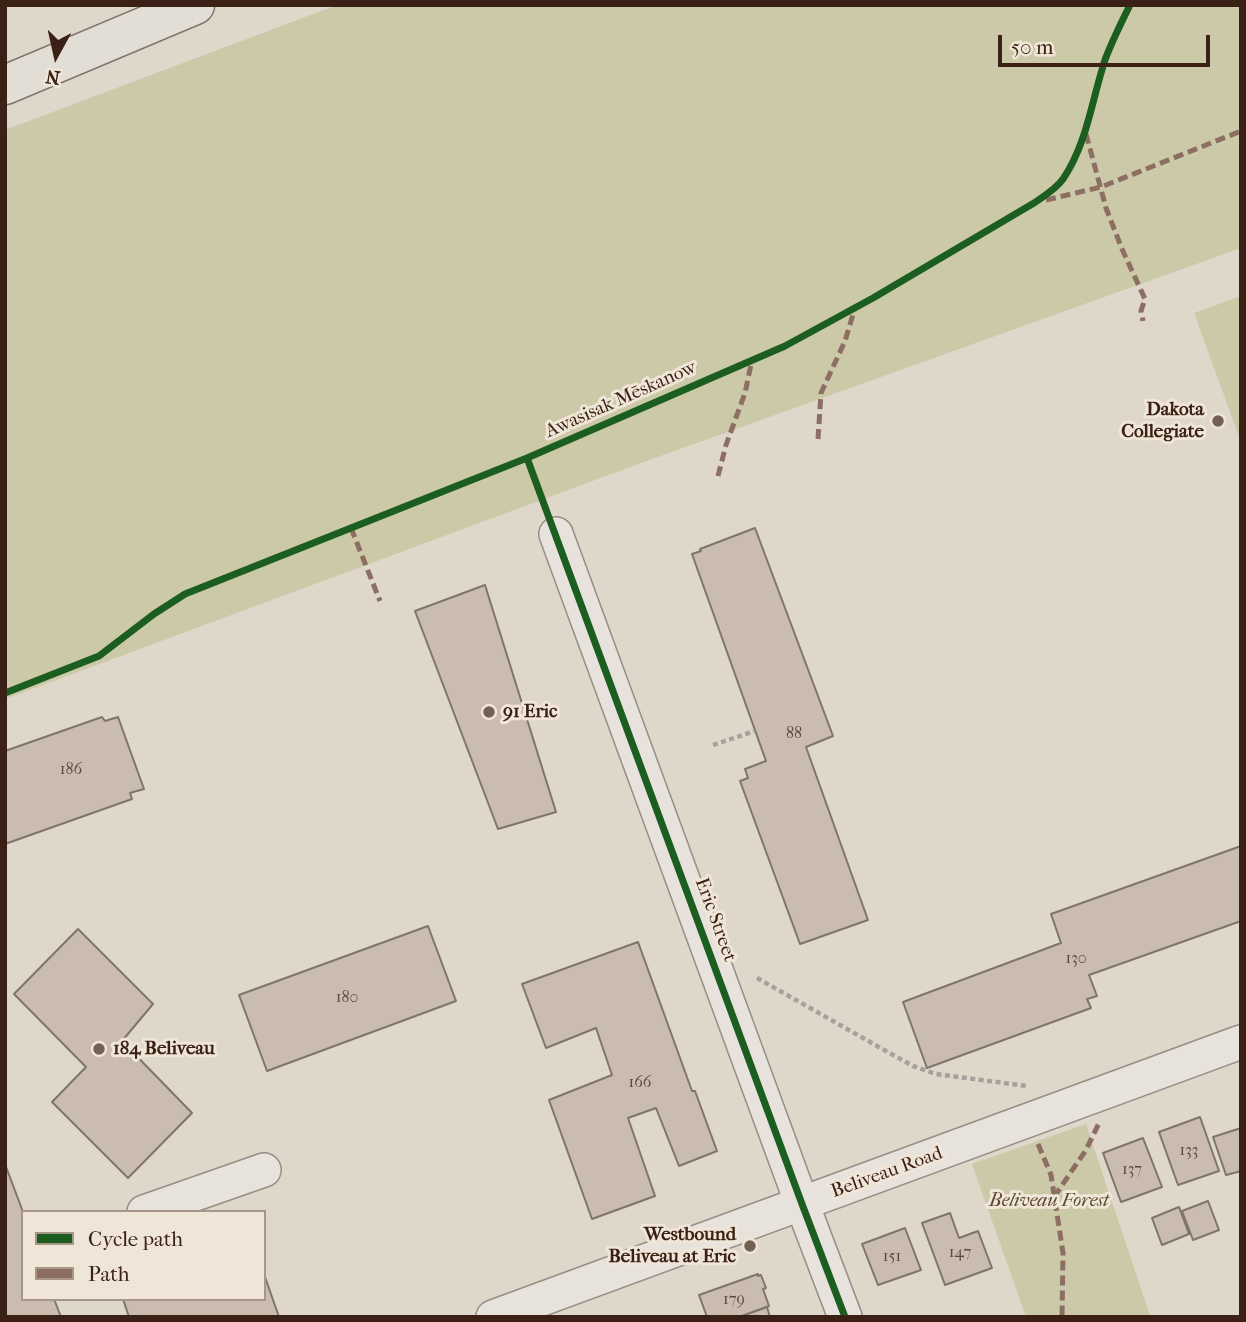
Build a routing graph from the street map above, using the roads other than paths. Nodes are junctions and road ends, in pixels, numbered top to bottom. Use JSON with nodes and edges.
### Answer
{"nodes":[{"id":1,"x":195,"y":5,"type":"edge"},
{"id":2,"x":5,"y":85,"type":"edge"},
{"id":3,"x":556,"y":534,"type":"dead end"},
{"id":4,"x":1241,"y":1042,"type":"edge"},
{"id":5,"x":264,"y":1170,"type":"dead end"},
{"id":6,"x":802,"y":1204,"type":"junction"},
{"id":7,"x":151,"y":1210,"type":"edge"},
{"id":8,"x":493,"y":1317,"type":"edge"},
{"id":9,"x":845,"y":1317,"type":"edge"}],
"edges":[{"from":1,"to":2,"type":"main road"},
{"from":3,"to":6,"type":"street","name":"Eric Street"},
{"from":4,"to":6,"type":"street","name":"Beliveau Road"},
{"from":5,"to":7,"type":"street"},
{"from":6,"to":8,"type":"street","name":"Beliveau Road"},
{"from":6,"to":9,"type":"street","name":"Eric Street"}]}
